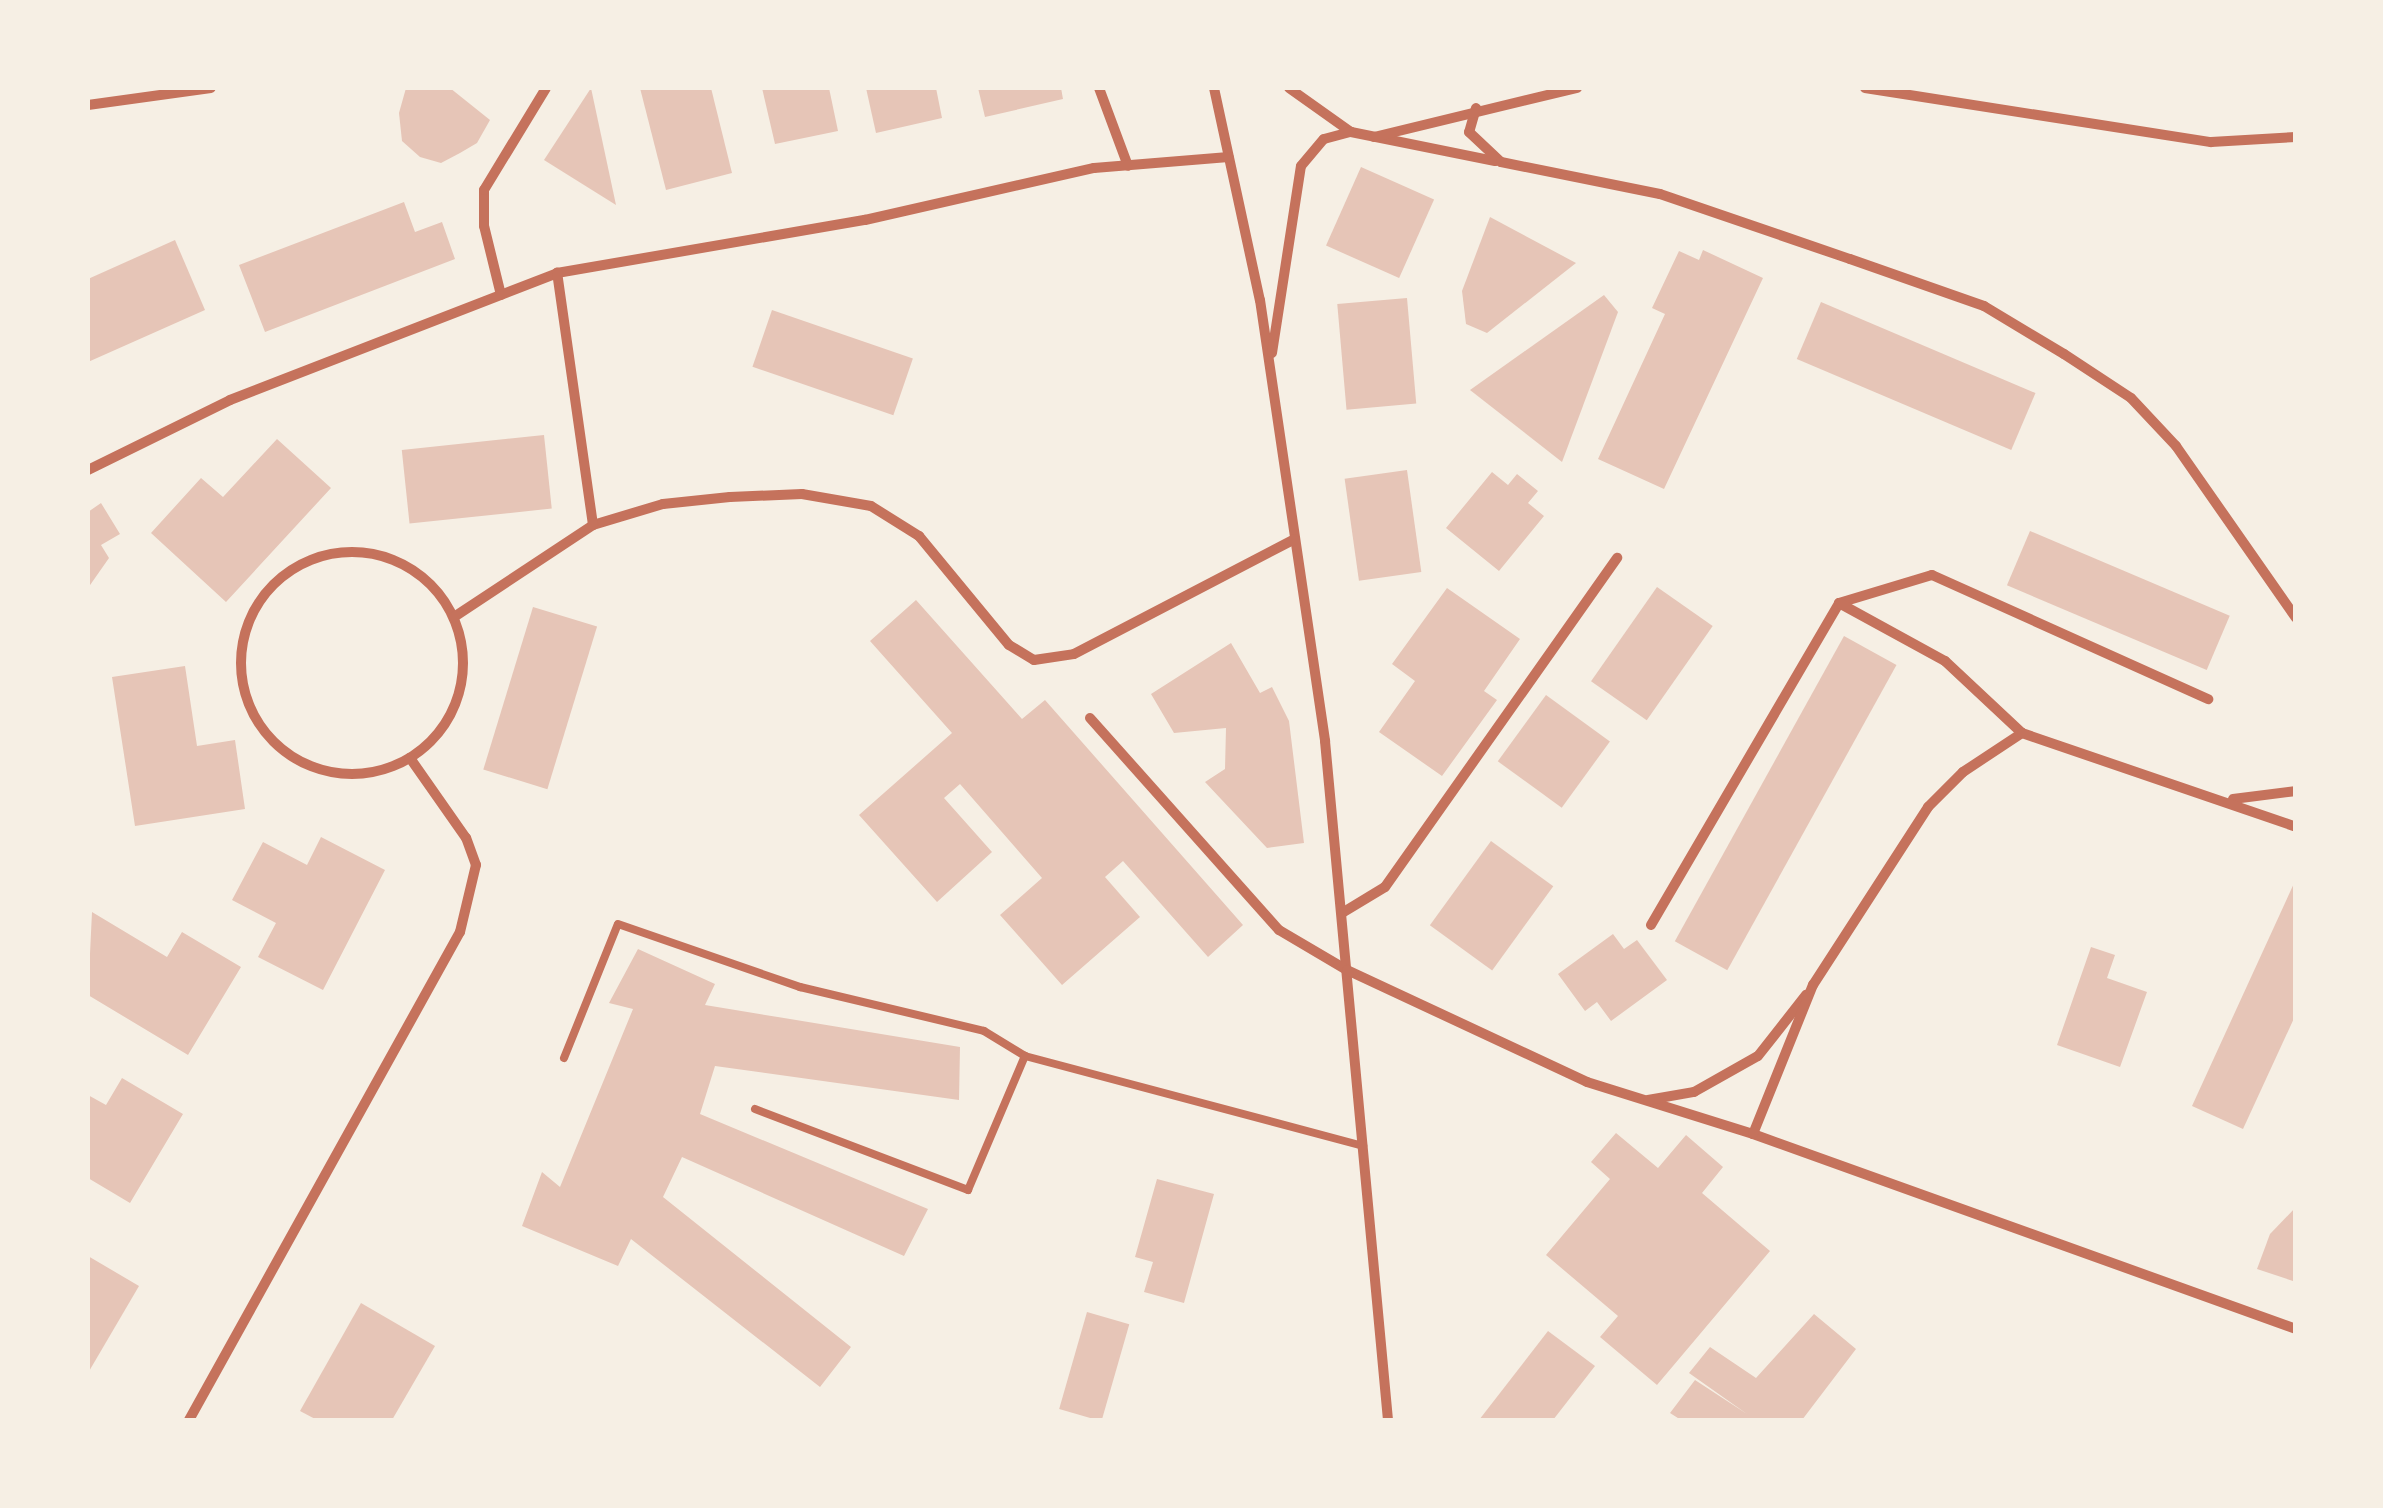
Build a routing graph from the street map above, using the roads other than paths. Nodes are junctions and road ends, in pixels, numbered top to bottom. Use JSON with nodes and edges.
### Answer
{"nodes":[{"id":1,"x":210,"y":88,"type":"edge"},
{"id":2,"x":546,"y":88,"type":"edge"},
{"id":3,"x":1098,"y":88,"type":"edge"},
{"id":4,"x":1214,"y":88,"type":"edge"},
{"id":5,"x":1222,"y":88,"type":"edge"},
{"id":6,"x":1290,"y":88,"type":"edge"},
{"id":7,"x":1577,"y":88,"type":"edge"},
{"id":8,"x":1866,"y":88,"type":"edge"},
{"id":9,"x":1543,"y":90,"type":"edge"},
{"id":10,"x":1219,"y":102,"type":"junction"},
{"id":11,"x":88,"y":105,"type":"edge"},
{"id":12,"x":1476,"y":108,"type":"junction"},
{"id":13,"x":1351,"y":132,"type":"junction"},
{"id":14,"x":2296,"y":136,"type":"edge"},
{"id":15,"x":1370,"y":138,"type":"junction"},
{"id":16,"x":1229,"y":156,"type":"junction"},
{"id":17,"x":1501,"y":162,"type":"junction"},
{"id":18,"x":1128,"y":166,"type":"junction"},
{"id":19,"x":557,"y":273,"type":"junction"},
{"id":20,"x":501,"y":295,"type":"junction"},
{"id":21,"x":1270,"y":370,"type":"junction"},
{"id":22,"x":88,"y":470,"type":"edge"},
{"id":23,"x":592,"y":526,"type":"junction"},
{"id":24,"x":1296,"y":538,"type":"junction"},
{"id":25,"x":1616,"y":558,"type":"dead end"},
{"id":26,"x":1838,"y":602,"type":"junction"},
{"id":27,"x":454,"y":618,"type":"junction"},
{"id":28,"x":2296,"y":618,"type":"edge"},
{"id":29,"x":2208,"y":699,"type":"dead end"},
{"id":30,"x":1090,"y":718,"type":"dead end"},
{"id":31,"x":2022,"y":732,"type":"junction"},
{"id":32,"x":410,"y":758,"type":"junction"},
{"id":33,"x":2296,"y":791,"type":"edge"},
{"id":34,"x":2222,"y":800,"type":"junction"},
{"id":35,"x":2296,"y":827,"type":"edge"},
{"id":36,"x":1342,"y":913,"type":"junction"},
{"id":37,"x":1651,"y":925,"type":"dead end"},
{"id":38,"x":1347,"y":970,"type":"junction"},
{"id":39,"x":1814,"y":985,"type":"junction"},
{"id":40,"x":1025,"y":1056,"type":"junction"},
{"id":41,"x":564,"y":1058,"type":"dead end"},
{"id":42,"x":1642,"y":1102,"type":"junction"},
{"id":43,"x":754,"y":1109,"type":"dead end"},
{"id":44,"x":1753,"y":1134,"type":"junction"},
{"id":45,"x":1363,"y":1146,"type":"junction"},
{"id":46,"x":2296,"y":1329,"type":"edge"},
{"id":47,"x":189,"y":1420,"type":"edge"},
{"id":48,"x":1388,"y":1420,"type":"edge"}],
"edges":[{"from":1,"to":11,"type":"street"},
{"from":2,"to":20,"type":"street"},
{"from":3,"to":18,"type":"street"},
{"from":4,"to":10,"type":"street"},
{"from":5,"to":10,"type":"street"},
{"from":6,"to":13,"type":"street"},
{"from":7,"to":9,"type":"street"},
{"from":8,"to":14,"type":"street"},
{"from":9,"to":12,"type":"street"},
{"from":10,"to":16,"type":"street"},
{"from":12,"to":15,"type":"street"},
{"from":12,"to":17,"type":"street"},
{"from":13,"to":15,"type":"street"},
{"from":13,"to":21,"type":"street"},
{"from":15,"to":17,"type":"street"},
{"from":16,"to":18,"type":"street"},
{"from":16,"to":21,"type":"street"},
{"from":17,"to":28,"type":"street"},
{"from":18,"to":19,"type":"street"},
{"from":19,"to":20,"type":"street"},
{"from":19,"to":23,"type":"street"},
{"from":20,"to":22,"type":"street"},
{"from":21,"to":24,"type":"street"},
{"from":23,"to":24,"type":"street"},
{"from":23,"to":27,"type":"street"},
{"from":24,"to":36,"type":"street"},
{"from":25,"to":36,"type":"street"},
{"from":26,"to":29,"type":"street"},
{"from":26,"to":31,"type":"street"},
{"from":26,"to":37,"type":"street"},
{"from":27,"to":32,"type":"street"},
{"from":27,"to":32,"type":"street"},
{"from":30,"to":38,"type":"street"},
{"from":31,"to":34,"type":"street"},
{"from":31,"to":39,"type":"street"},
{"from":32,"to":47,"type":"street"},
{"from":33,"to":34,"type":"street"},
{"from":34,"to":35,"type":"street"},
{"from":36,"to":38,"type":"street"},
{"from":38,"to":42,"type":"street"},
{"from":38,"to":45,"type":"street"},
{"from":39,"to":42,"type":"street"},
{"from":39,"to":44,"type":"street"},
{"from":40,"to":41,"type":"lane"},
{"from":40,"to":43,"type":"lane"},
{"from":40,"to":45,"type":"lane"},
{"from":42,"to":44,"type":"street"},
{"from":44,"to":46,"type":"street"},
{"from":45,"to":48,"type":"street"}]}
